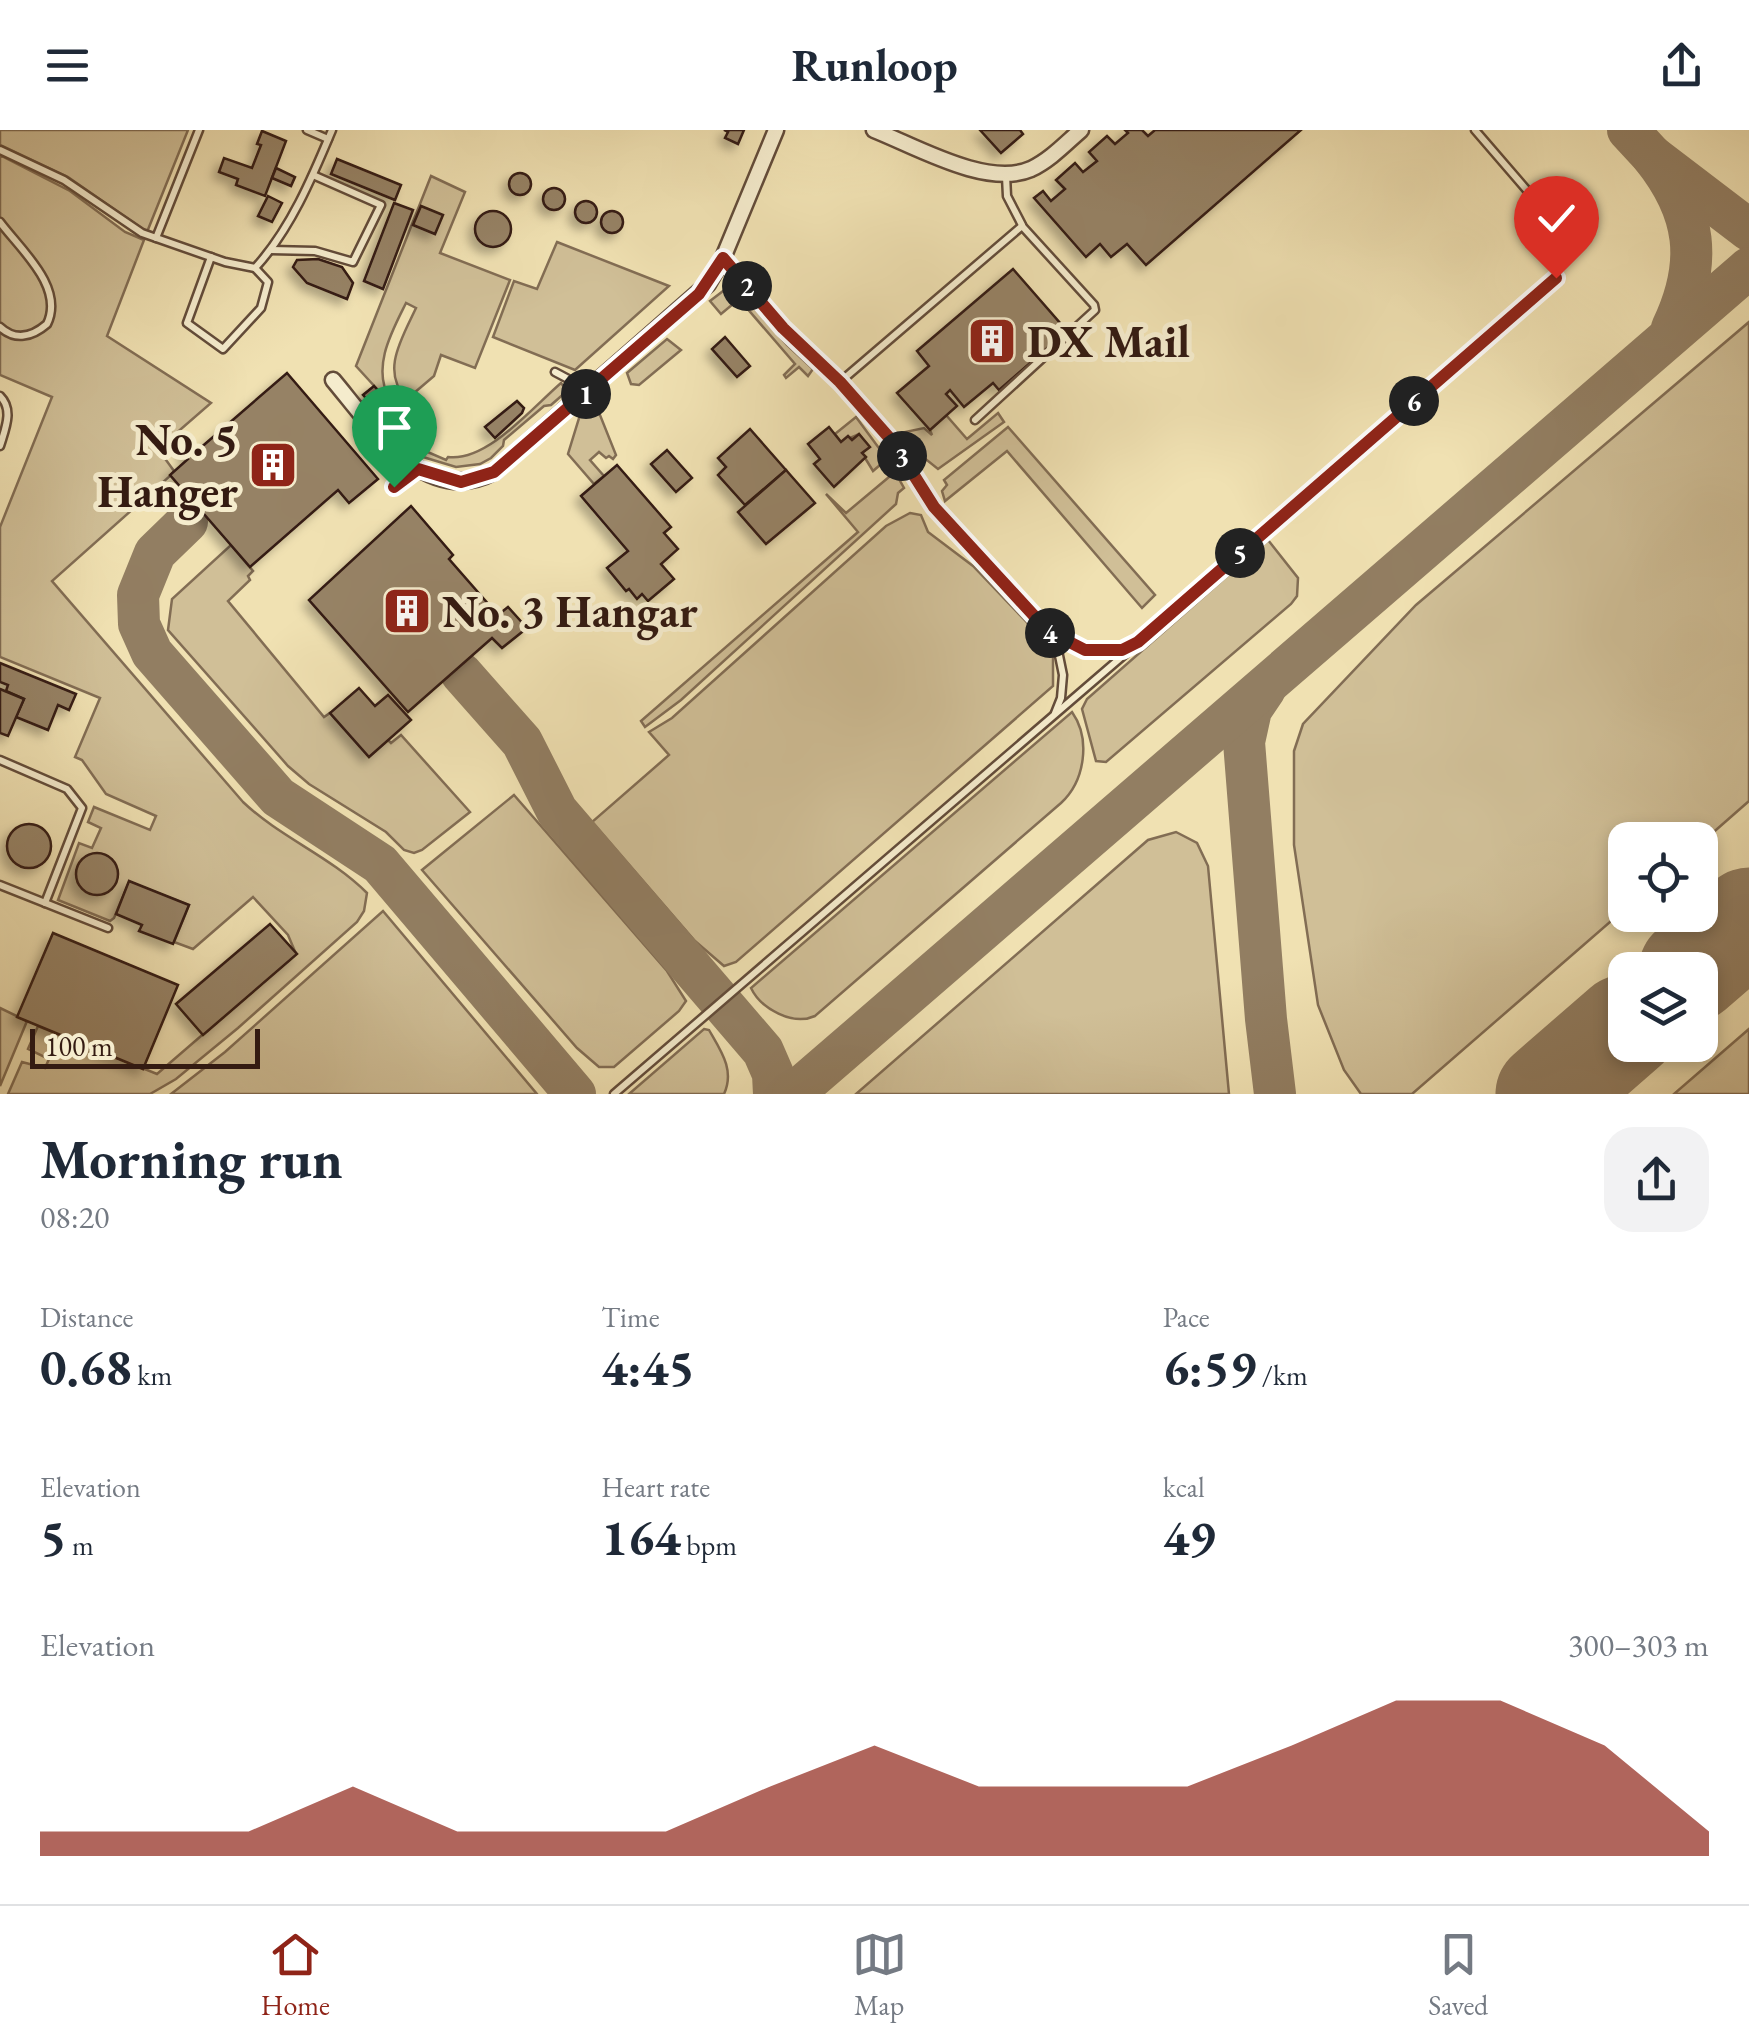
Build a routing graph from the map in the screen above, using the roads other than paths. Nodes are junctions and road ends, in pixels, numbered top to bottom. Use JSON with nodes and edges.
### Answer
{"nodes":[{"id":1,"x":199,"y":130,"type":"edge"},
{"id":2,"x":307,"y":130,"type":"edge"},
{"id":3,"x":332,"y":130,"type":"edge"},
{"id":4,"x":776,"y":130,"type":"edge"},
{"id":5,"x":874,"y":130,"type":"edge"},
{"id":6,"x":1081,"y":130,"type":"edge"},
{"id":7,"x":1475,"y":130,"type":"edge"},
{"id":8,"x":907,"y":136,"type":"edge"},
{"id":9,"x":328,"y":139,"type":"junction"},
{"id":10,"x":0,"y":150,"type":"edge"},
{"id":11,"x":313,"y":175,"type":"junction"},
{"id":12,"x":1006,"y":175,"type":"junction"},
{"id":13,"x":0,"y":222,"type":"edge"},
{"id":14,"x":1022,"y":226,"type":"junction"},
{"id":15,"x":156,"y":238,"type":"junction"},
{"id":16,"x":271,"y":250,"type":"junction"},
{"id":17,"x":211,"y":257,"type":"junction"},
{"id":18,"x":723,"y":258,"type":"junction"},
{"id":19,"x":255,"y":268,"type":"junction"},
{"id":20,"x":0,"y":327,"type":"edge"},
{"id":21,"x":555,"y":372,"type":"dead end"},
{"id":22,"x":333,"y":380,"type":"dead end"},
{"id":23,"x":840,"y":382,"type":"junction"},
{"id":24,"x":590,"y":391,"type":"junction"},
{"id":25,"x":0,"y":396,"type":"edge"},
{"id":26,"x":974,"y":420,"type":"dead end"},
{"id":27,"x":0,"y":446,"type":"edge"},
{"id":28,"x":418,"y":469,"type":"junction"},
{"id":29,"x":394,"y":487,"type":"dead end"},
{"id":30,"x":1055,"y":636,"type":"junction"},
{"id":31,"x":1138,"y":642,"type":"junction"},
{"id":32,"x":1053,"y":717,"type":"junction"},
{"id":33,"x":0,"y":760,"type":"edge"},
{"id":34,"x":0,"y":886,"type":"edge"},
{"id":35,"x":45,"y":903,"type":"junction"},
{"id":36,"x":108,"y":928,"type":"dead end"},
{"id":37,"x":614,"y":1094,"type":"edge"}],
"edges":[{"from":1,"to":15,"type":"lane"},
{"from":2,"to":9,"type":"lane"},
{"from":3,"to":9,"type":"lane"},
{"from":4,"to":18,"type":"street"},
{"from":5,"to":8,"type":"street"},
{"from":6,"to":12,"type":"street"},
{"from":7,"to":31,"type":"lane"},
{"from":8,"to":12,"type":"street"},
{"from":9,"to":11,"type":"lane"},
{"from":10,"to":15,"type":"lane"},
{"from":11,"to":16,"type":"lane"},
{"from":11,"to":16,"type":"lane"},
{"from":12,"to":14,"type":"lane"},
{"from":13,"to":20,"type":"lane"},
{"from":14,"to":23,"type":"lane"},
{"from":14,"to":26,"type":"lane"},
{"from":15,"to":17,"type":"lane"},
{"from":16,"to":19,"type":"lane"},
{"from":17,"to":19,"type":"lane"},
{"from":17,"to":19,"type":"lane"},
{"from":18,"to":23,"type":"lane"},
{"from":18,"to":24,"type":"street"},
{"from":21,"to":24,"type":"lane"},
{"from":22,"to":28,"type":"street"},
{"from":23,"to":30,"type":"lane"},
{"from":24,"to":28,"type":"street"},
{"from":25,"to":27,"type":"lane"},
{"from":28,"to":29,"type":"lane"},
{"from":30,"to":31,"type":"lane"},
{"from":30,"to":32,"type":"lane"},
{"from":31,"to":32,"type":"lane"},
{"from":32,"to":37,"type":"lane"},
{"from":33,"to":35,"type":"lane"},
{"from":34,"to":35,"type":"lane"},
{"from":35,"to":36,"type":"lane"}]}
